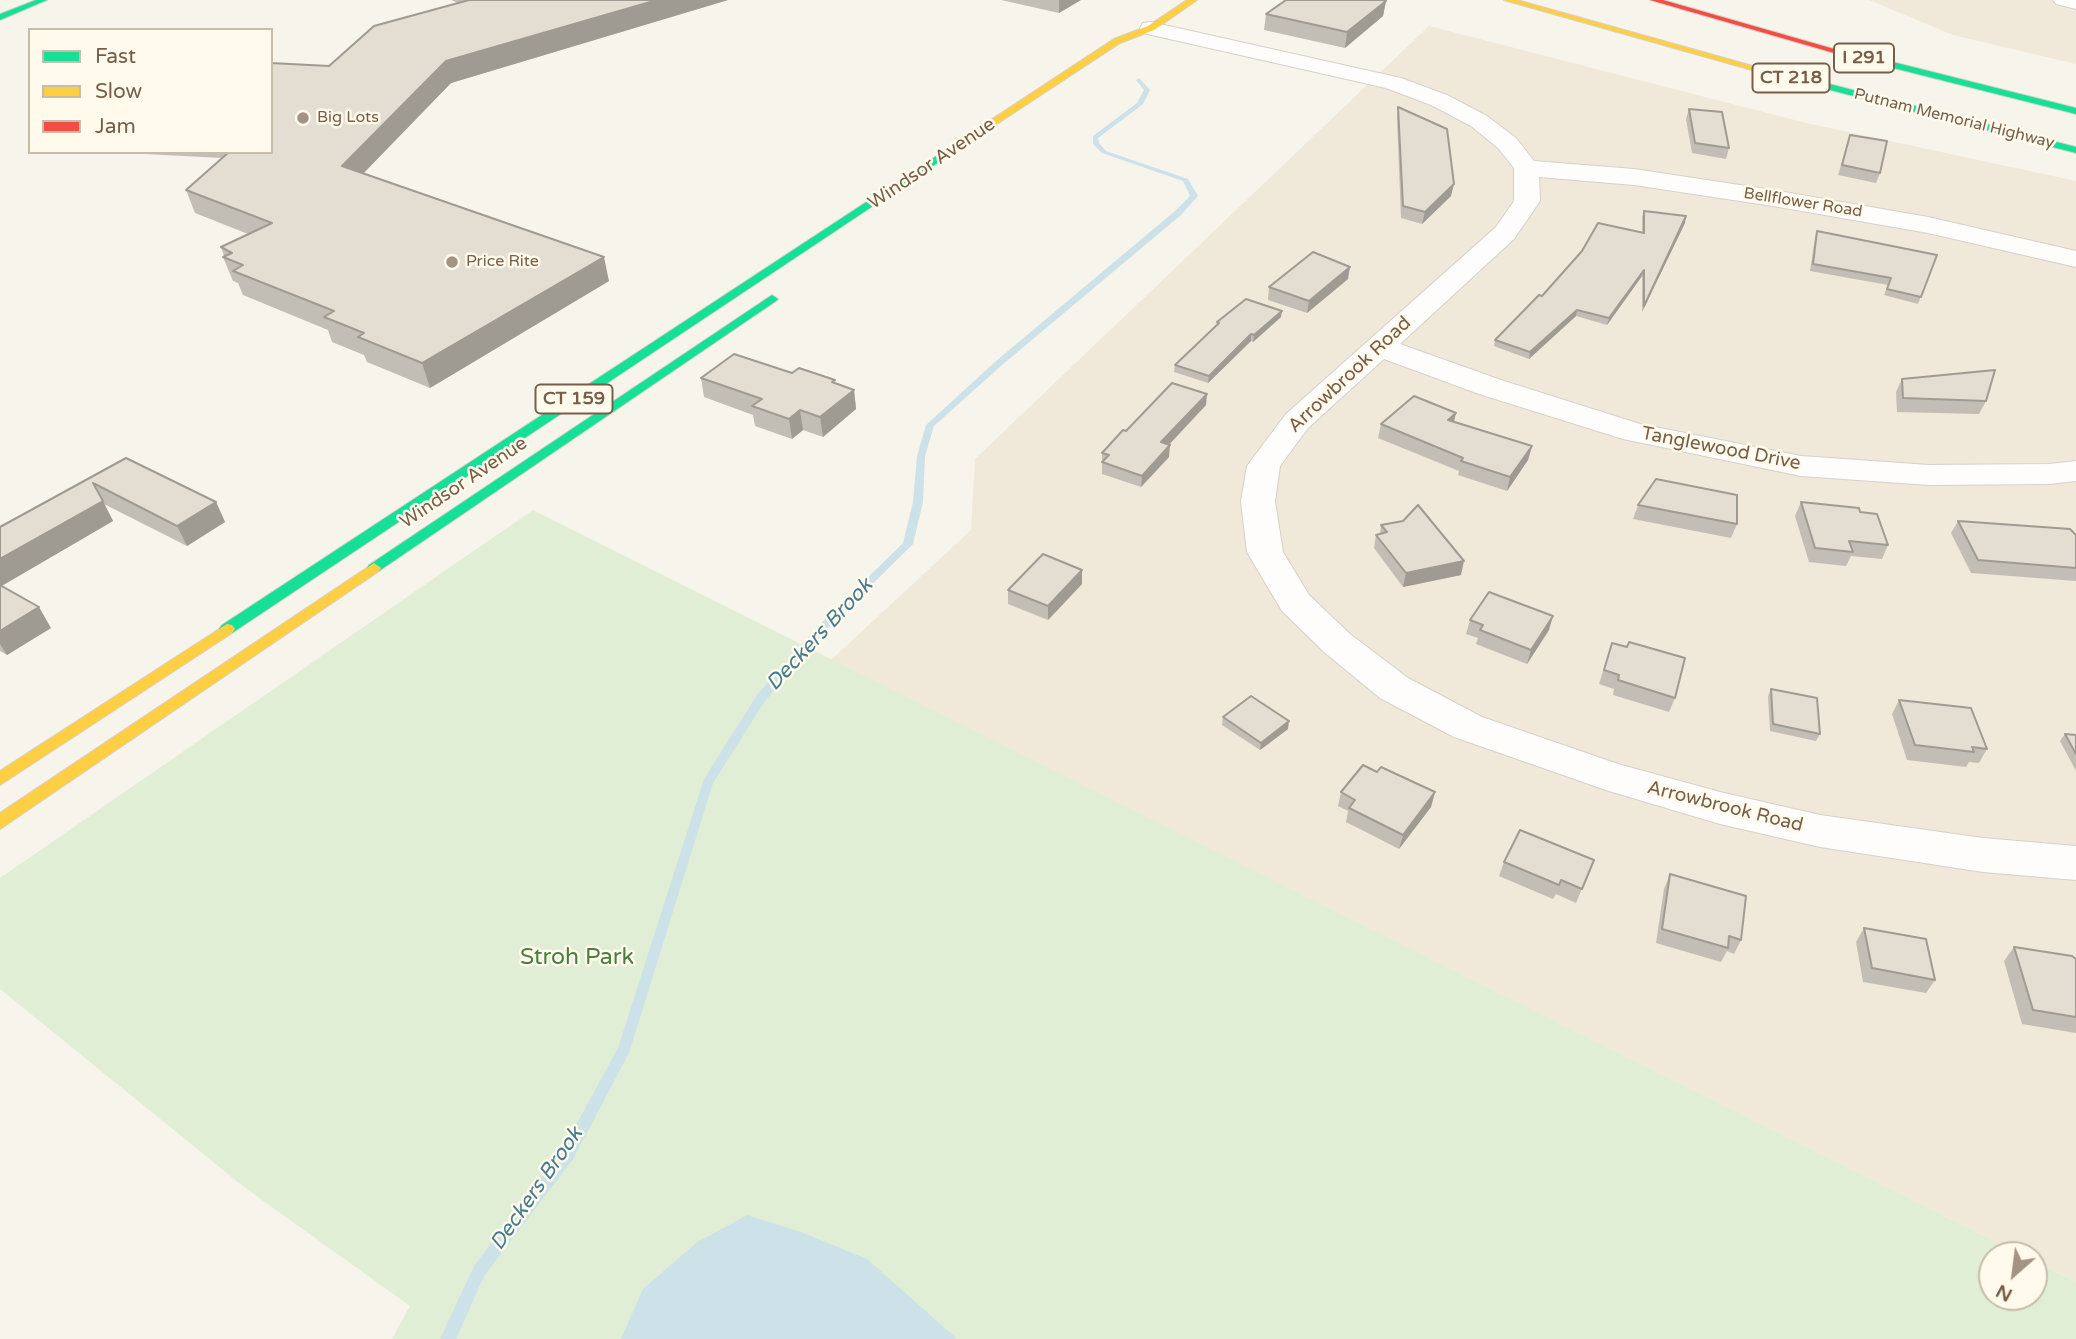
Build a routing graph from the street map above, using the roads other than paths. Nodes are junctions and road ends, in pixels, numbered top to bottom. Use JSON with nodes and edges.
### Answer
{"nodes":[{"id":1,"x":43,"y":0,"type":"edge"},
{"id":2,"x":1194,"y":0,"type":"edge"},
{"id":3,"x":1508,"y":0,"type":"edge"},
{"id":4,"x":1654,"y":0,"type":"edge"},
{"id":5,"x":1699,"y":0,"type":"edge"},
{"id":6,"x":2063,"y":0,"type":"edge"},
{"id":7,"x":2076,"y":3,"type":"edge"},
{"id":8,"x":0,"y":18,"type":"edge"},
{"id":9,"x":1151,"y":28,"type":"junction"},
{"id":10,"x":1128,"y":55,"type":"dead end"},
{"id":11,"x":1048,"y":85,"type":"junction"},
{"id":12,"x":1075,"y":92,"type":"dead end"},
{"id":13,"x":2076,"y":97,"type":"edge"},
{"id":14,"x":2076,"y":111,"type":"edge"},
{"id":15,"x":2076,"y":150,"type":"edge"},
{"id":16,"x":1527,"y":168,"type":"junction"},
{"id":17,"x":2076,"y":259,"type":"edge"},
{"id":18,"x":788,"y":288,"type":"dead end"},
{"id":19,"x":713,"y":307,"type":"junction"},
{"id":20,"x":739,"y":322,"type":"junction"},
{"id":21,"x":1380,"y":347,"type":"junction"},
{"id":22,"x":2076,"y":471,"type":"edge"},
{"id":23,"x":131,"y":712,"type":"junction"},
{"id":24,"x":0,"y":779,"type":"edge"},
{"id":25,"x":0,"y":822,"type":"edge"},
{"id":26,"x":2076,"y":863,"type":"edge"}],
"edges":[{"from":1,"to":8,"type":"main road"},
{"from":2,"to":9,"type":"main road","name":"Windsor Avenue","number":"CT 159"},
{"from":3,"to":15,"type":"main road","name":"Putnam Memorial Highway","number":"CT 218"},
{"from":4,"to":14,"type":"main road","number":"I 291"},
{"from":5,"to":13,"type":"main road","number":"I 291"},
{"from":6,"to":7,"type":"street"},
{"from":9,"to":10,"type":"main road","name":"Windsor Avenue","number":"CT 159"},
{"from":9,"to":11,"type":"main road","name":"Windsor Avenue","number":"CT 159"},
{"from":9,"to":16,"type":"street"},
{"from":11,"to":12,"type":"main road"},
{"from":11,"to":19,"type":"main road","name":"Windsor Avenue","number":"CT 159"},
{"from":16,"to":17,"type":"street","name":"Bellflower Road"},
{"from":16,"to":21,"type":"street","name":"Arrowbrook Road"},
{"from":18,"to":20,"type":"main road","name":"Windsor Avenue","number":"CT 159"},
{"from":19,"to":20,"type":"main road"},
{"from":19,"to":23,"type":"main road","name":"Windsor Avenue","number":"CT 159"},
{"from":20,"to":23,"type":"main road","name":"Windsor Avenue","number":"CT 159"},
{"from":21,"to":22,"type":"street","name":"Tanglewood Drive"},
{"from":21,"to":26,"type":"street","name":"Arrowbrook Road"},
{"from":23,"to":24,"type":"main road","name":"Windsor Avenue","number":"CT 159"},
{"from":23,"to":25,"type":"main road","name":"Windsor Avenue","number":"CT 159"}]}
